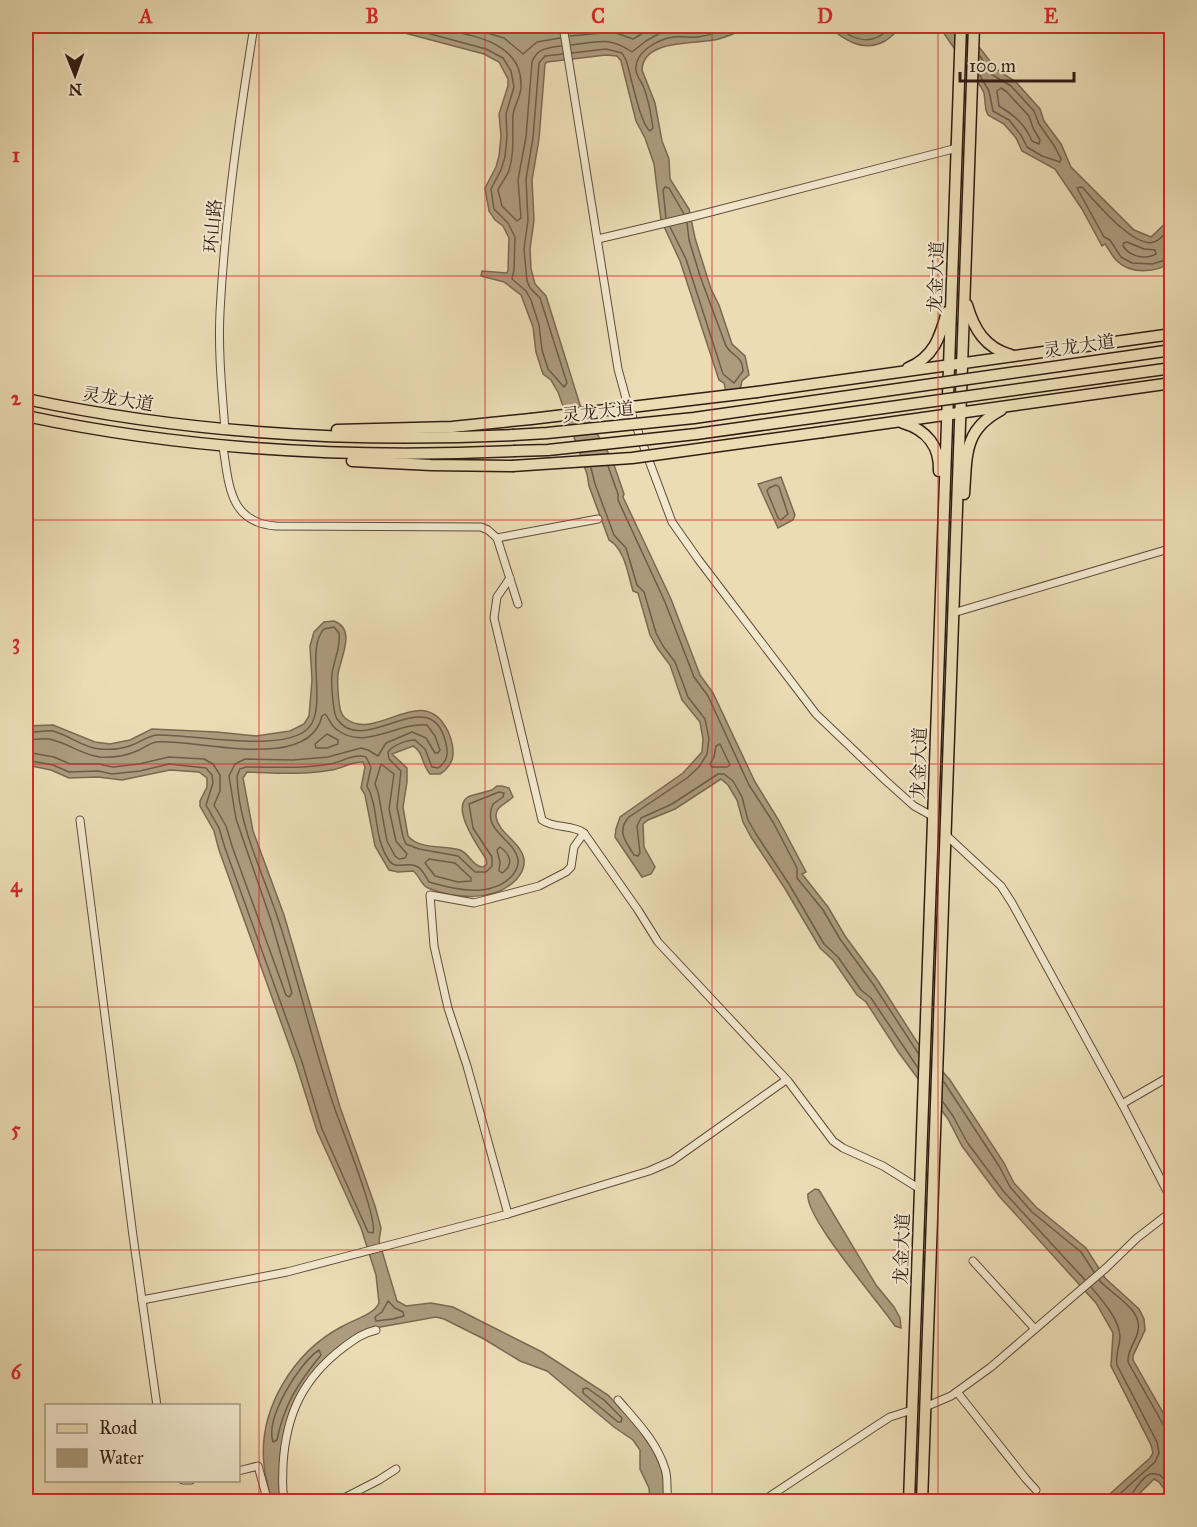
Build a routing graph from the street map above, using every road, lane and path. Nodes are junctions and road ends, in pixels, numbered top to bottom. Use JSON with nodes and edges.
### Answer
{"nodes":[{"id":1,"x":254,"y":26,"type":"edge"},
{"id":2,"x":563,"y":26,"type":"edge"},
{"id":3,"x":961,"y":26,"type":"edge"},
{"id":4,"x":974,"y":26,"type":"edge"},
{"id":5,"x":957,"y":148,"type":"junction"},
{"id":6,"x":598,"y":239,"type":"junction"},
{"id":7,"x":952,"y":294,"type":"junction"},
{"id":8,"x":964,"y":294,"type":"junction"},
{"id":9,"x":1172,"y":334,"type":"edge"},
{"id":10,"x":1172,"y":350,"type":"edge"},
{"id":11,"x":1018,"y":355,"type":"junction"},
{"id":12,"x":962,"y":363,"type":"junction"},
{"id":13,"x":949,"y":365,"type":"junction"},
{"id":14,"x":1172,"y":368,"type":"edge"},
{"id":15,"x":893,"y":373,"type":"junction"},
{"id":16,"x":1172,"y":383,"type":"edge"},
{"id":17,"x":26,"y":399,"type":"edge"},
{"id":18,"x":1007,"y":407,"type":"junction"},
{"id":19,"x":960,"y":413,"type":"junction"},
{"id":20,"x":948,"y":415,"type":"junction"},
{"id":21,"x":26,"y":416,"type":"edge"},
{"id":22,"x":891,"y":423,"type":"junction"},
{"id":23,"x":225,"y":430,"type":"junction"},
{"id":24,"x":268,"y":434,"type":"junction"},
{"id":25,"x":223,"y":447,"type":"junction"},
{"id":26,"x":250,"y":449,"type":"junction"},
{"id":27,"x":598,"y":519,"type":"dead end"},
{"id":28,"x":497,"y":538,"type":"junction"},
{"id":29,"x":1172,"y":548,"type":"edge"},
{"id":30,"x":955,"y":554,"type":"junction"},
{"id":31,"x":943,"y":558,"type":"junction"},
{"id":32,"x":510,"y":578,"type":"junction"},
{"id":33,"x":518,"y":604,"type":"dead end"},
{"id":34,"x":953,"y":613,"type":"junction"},
{"id":35,"x":934,"y":818,"type":"junction"},
{"id":36,"x":80,"y":820,"type":"dead end"},
{"id":37,"x":584,"y":833,"type":"junction"},
{"id":38,"x":945,"y":835,"type":"junction"},
{"id":39,"x":1172,"y":1075,"type":"edge"},
{"id":40,"x":786,"y":1080,"type":"junction"},
{"id":41,"x":1122,"y":1104,"type":"junction"},
{"id":42,"x":920,"y":1189,"type":"junction"},
{"id":43,"x":1172,"y":1201,"type":"edge"},
{"id":44,"x":1172,"y":1211,"type":"edge"},
{"id":45,"x":508,"y":1214,"type":"junction"},
{"id":46,"x":974,"y":1261,"type":"dead end"},
{"id":47,"x":142,"y":1300,"type":"junction"},
{"id":48,"x":1035,"y":1329,"type":"junction"},
{"id":49,"x":376,"y":1330,"type":"dead end"},
{"id":50,"x":957,"y":1392,"type":"junction"},
{"id":51,"x":618,"y":1400,"type":"dead end"},
{"id":52,"x":157,"y":1404,"type":"edge"},
{"id":53,"x":925,"y":1407,"type":"junction"},
{"id":54,"x":912,"y":1410,"type":"junction"},
{"id":55,"x":396,"y":1469,"type":"dead end"},
{"id":56,"x":240,"y":1470,"type":"edge"},
{"id":57,"x":1036,"y":1490,"type":"dead end"},
{"id":58,"x":268,"y":1502,"type":"edge"},
{"id":59,"x":285,"y":1502,"type":"edge"},
{"id":60,"x":336,"y":1502,"type":"edge"},
{"id":61,"x":669,"y":1502,"type":"edge"},
{"id":62,"x":761,"y":1502,"type":"edge"},
{"id":63,"x":909,"y":1502,"type":"edge"},
{"id":64,"x":922,"y":1502,"type":"edge"}],
"edges":[{"from":1,"to":23,"type":"street","name":"环山路"},
{"from":2,"to":6,"type":"street"},
{"from":3,"to":5,"type":"main road","name":"龙金大道"},
{"from":4,"to":8,"type":"main road","name":"龙金大道"},
{"from":5,"to":6,"type":"street"},
{"from":5,"to":7,"type":"main road","name":"龙金大道"},
{"from":6,"to":35,"type":"street"},
{"from":7,"to":13,"type":"main road","name":"龙金大道"},
{"from":7,"to":15,"type":"main road"},
{"from":8,"to":11,"type":"main road"},
{"from":8,"to":12,"type":"main road","name":"龙金大道"},
{"from":9,"to":11,"type":"main road"},
{"from":10,"to":24,"type":"main road","name":"灵龙大道","bridge":true},
{"from":11,"to":12,"type":"main road"},
{"from":12,"to":13,"type":"main road"},
{"from":12,"to":19,"type":"main road","name":"龙金大道"},
{"from":13,"to":15,"type":"main road"},
{"from":13,"to":20,"type":"main road","name":"龙金大道"},
{"from":14,"to":26,"type":"main road","name":"灵龙大道","bridge":true},
{"from":15,"to":24,"type":"main road","bridge":true},
{"from":16,"to":18,"type":"main road"},
{"from":17,"to":23,"type":"main road","name":"灵龙大道"},
{"from":18,"to":19,"type":"main road"},
{"from":18,"to":30,"type":"main road"},
{"from":19,"to":20,"type":"main road"},
{"from":19,"to":30,"type":"main road","name":"龙金大道"},
{"from":20,"to":22,"type":"main road"},
{"from":20,"to":31,"type":"main road","name":"龙金大道"},
{"from":21,"to":25,"type":"main road","name":"灵龙大道"},
{"from":22,"to":26,"type":"main road","bridge":true},
{"from":22,"to":31,"type":"main road"},
{"from":23,"to":24,"type":"main road","name":"灵龙大道"},
{"from":25,"to":26,"type":"main road","name":"灵龙大道"},
{"from":25,"to":28,"type":"street"},
{"from":27,"to":28,"type":"street"},
{"from":28,"to":32,"type":"street"},
{"from":29,"to":34,"type":"street"},
{"from":30,"to":34,"type":"main road","name":"龙金大道"},
{"from":31,"to":35,"type":"main road","name":"龙金大道"},
{"from":32,"to":33,"type":"street"},
{"from":32,"to":37,"type":"street"},
{"from":34,"to":38,"type":"main road","name":"龙金大道"},
{"from":35,"to":42,"type":"main road","name":"龙金大道"},
{"from":36,"to":47,"type":"street"},
{"from":37,"to":40,"type":"street"},
{"from":37,"to":45,"type":"street"},
{"from":38,"to":41,"type":"street"},
{"from":38,"to":53,"type":"main road","name":"龙金大道"},
{"from":39,"to":41,"type":"street"},
{"from":40,"to":42,"type":"street"},
{"from":40,"to":45,"type":"street"},
{"from":41,"to":43,"type":"street"},
{"from":42,"to":54,"type":"main road","name":"龙金大道"},
{"from":44,"to":48,"type":"street"},
{"from":45,"to":47,"type":"street"},
{"from":46,"to":48,"type":"street"},
{"from":47,"to":52,"type":"street"},
{"from":48,"to":50,"type":"street"},
{"from":49,"to":59,"type":"street"},
{"from":50,"to":53,"type":"street"},
{"from":50,"to":57,"type":"street"},
{"from":51,"to":61,"type":"street"},
{"from":53,"to":64,"type":"main road","name":"龙金大道"},
{"from":54,"to":62,"type":"street"},
{"from":54,"to":63,"type":"main road","name":"龙金大道"},
{"from":55,"to":60,"type":"street"},
{"from":56,"to":58,"type":"street"}]}
